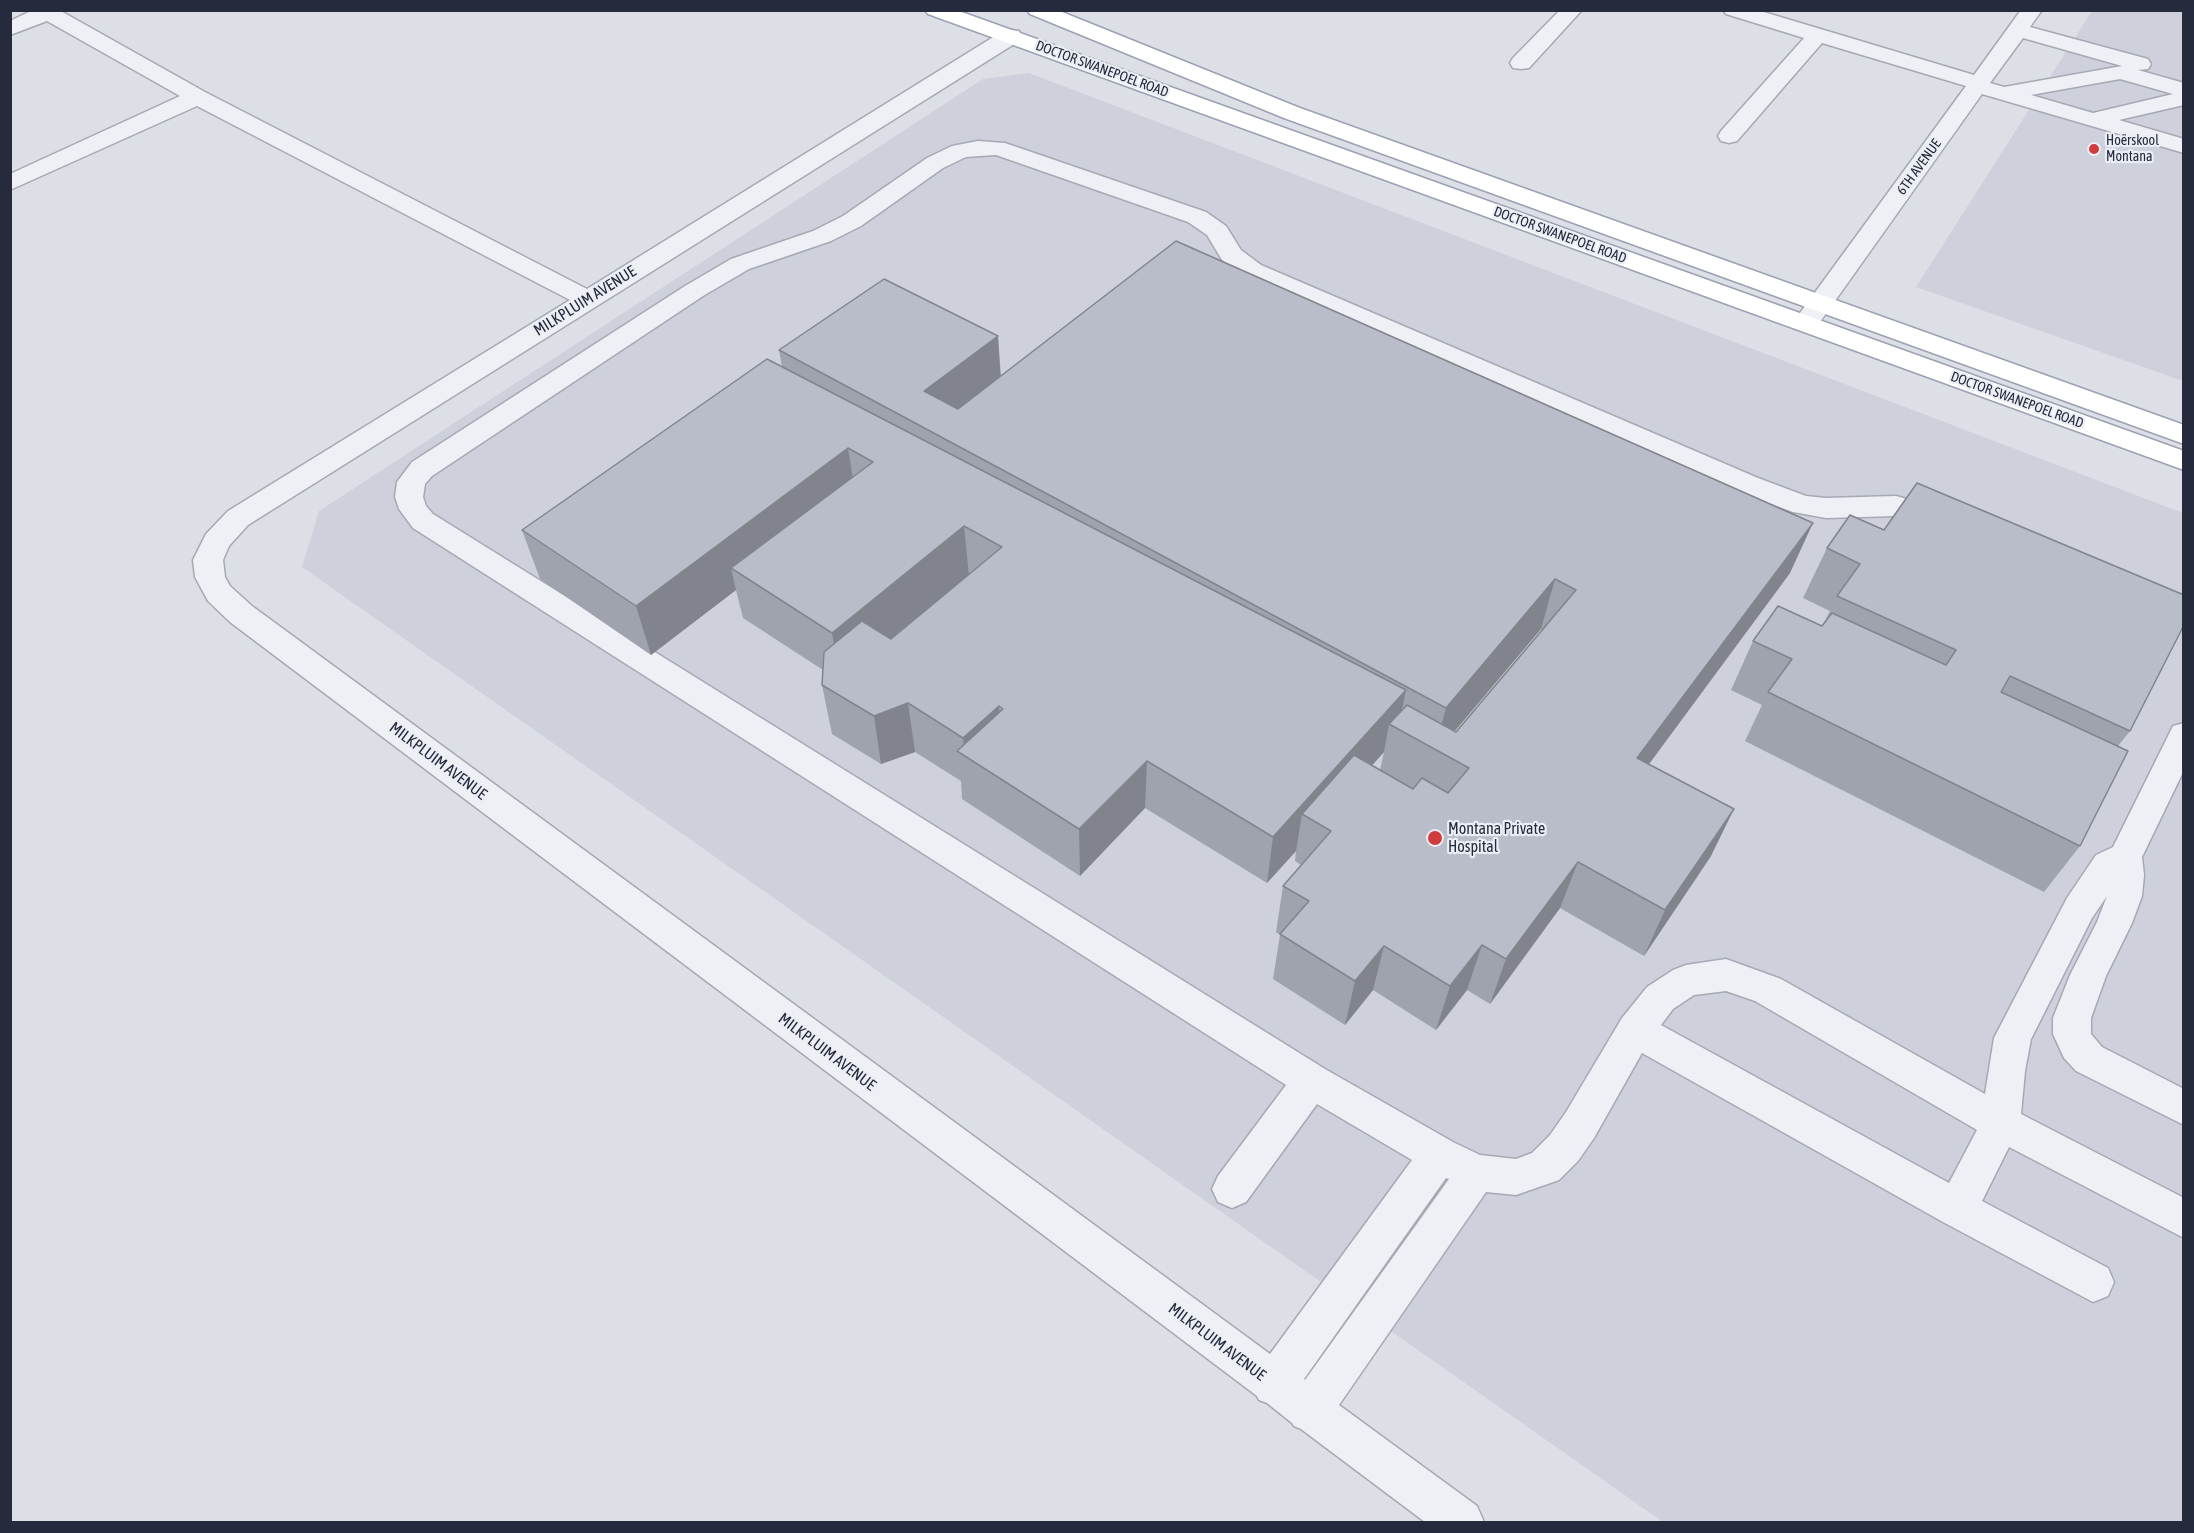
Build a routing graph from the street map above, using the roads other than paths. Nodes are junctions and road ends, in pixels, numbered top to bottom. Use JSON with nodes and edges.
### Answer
{"nodes":[{"id":1,"x":935,"y":10,"type":"edge"},
{"id":2,"x":1037,"y":10,"type":"edge"},
{"id":3,"x":1572,"y":10,"type":"edge"},
{"id":4,"x":1733,"y":10,"type":"edge"},
{"id":5,"x":2032,"y":10,"type":"edge"},
{"id":6,"x":46,"y":12,"type":"edge"},
{"id":7,"x":1004,"y":23,"type":"edge"},
{"id":8,"x":10,"y":29,"type":"edge"},
{"id":9,"x":2018,"y":30,"type":"junction"},
{"id":10,"x":1816,"y":36,"type":"junction"},
{"id":11,"x":1521,"y":63,"type":"dead end"},
{"id":12,"x":2184,"y":76,"type":"edge"},
{"id":13,"x":1978,"y":85,"type":"junction"},
{"id":14,"x":2184,"y":90,"type":"edge"},
{"id":15,"x":2003,"y":94,"type":"junction"},
{"id":16,"x":197,"y":97,"type":"junction"},
{"id":17,"x":2184,"y":98,"type":"edge"},
{"id":18,"x":2094,"y":119,"type":"junction"},
{"id":19,"x":1729,"y":136,"type":"dead end"},
{"id":20,"x":2184,"y":146,"type":"edge"},
{"id":21,"x":10,"y":183,"type":"edge"},
{"id":22,"x":588,"y":299,"type":"junction"},
{"id":23,"x":1813,"y":313,"type":"junction"},
{"id":24,"x":2184,"y":435,"type":"edge"},
{"id":25,"x":2184,"y":461,"type":"edge"},
{"id":26,"x":1967,"y":528,"type":"edge"},
{"id":27,"x":2184,"y":735,"type":"edge"},
{"id":28,"x":2125,"y":857,"type":"junction"},
{"id":29,"x":1635,"y":1030,"type":"junction"},
{"id":30,"x":1312,"y":1081,"type":"junction"},
{"id":31,"x":2184,"y":1108,"type":"edge"},
{"id":32,"x":2001,"y":1123,"type":"junction"},
{"id":33,"x":1439,"y":1155,"type":"junction"},
{"id":34,"x":1477,"y":1173,"type":"junction"},
{"id":35,"x":1232,"y":1189,"type":"dead end"},
{"id":36,"x":1957,"y":1209,"type":"junction"},
{"id":37,"x":2184,"y":1219,"type":"edge"},
{"id":38,"x":2093,"y":1282,"type":"dead end"},
{"id":39,"x":1274,"y":1385,"type":"junction"},
{"id":40,"x":1309,"y":1411,"type":"junction"},
{"id":41,"x":1461,"y":1522,"type":"edge"}],
"edges":[{"from":1,"to":7,"type":"main road","name":"DOCTOR SWANEPOEL ROAD"},
{"from":2,"to":23,"type":"main road","name":"DOCTOR SWANEPOEL ROAD"},
{"from":3,"to":11,"type":"street"},
{"from":4,"to":10,"type":"street"},
{"from":5,"to":9,"type":"street","name":"6TH AVENUE"},
{"from":6,"to":8,"type":"street"},
{"from":6,"to":16,"type":"street"},
{"from":7,"to":22,"type":"street","name":"MILKPLUIM AVENUE"},
{"from":7,"to":23,"type":"main road","name":"DOCTOR SWANEPOEL ROAD"},
{"from":9,"to":12,"type":"street"},
{"from":9,"to":13,"type":"street","name":"6TH AVENUE"},
{"from":10,"to":13,"type":"street"},
{"from":10,"to":19,"type":"street"},
{"from":13,"to":15,"type":"street"},
{"from":13,"to":23,"type":"street","name":"6TH AVENUE"},
{"from":14,"to":15,"type":"street"},
{"from":15,"to":18,"type":"street"},
{"from":16,"to":21,"type":"street"},
{"from":16,"to":22,"type":"street"},
{"from":17,"to":18,"type":"street"},
{"from":18,"to":20,"type":"street"},
{"from":22,"to":39,"type":"street","name":"MILKPLUIM AVENUE"},
{"from":23,"to":24,"type":"main road","name":"DOCTOR SWANEPOEL ROAD"},
{"from":23,"to":25,"type":"main road","name":"DOCTOR SWANEPOEL ROAD"},
{"from":26,"to":30,"type":"street"},
{"from":27,"to":28,"type":"street"},
{"from":28,"to":31,"type":"street"},
{"from":28,"to":32,"type":"street"},
{"from":29,"to":32,"type":"street"},
{"from":29,"to":34,"type":"street"},
{"from":29,"to":36,"type":"street"},
{"from":30,"to":33,"type":"street"},
{"from":30,"to":35,"type":"street"},
{"from":32,"to":36,"type":"street"},
{"from":32,"to":37,"type":"street"},
{"from":33,"to":34,"type":"street"},
{"from":33,"to":39,"type":"street"},
{"from":34,"to":40,"type":"street"},
{"from":36,"to":38,"type":"street"},
{"from":39,"to":40,"type":"street","name":"MILKPLUIM AVENUE"},
{"from":40,"to":41,"type":"street","name":"MILKPLUIM AVENUE"}]}
